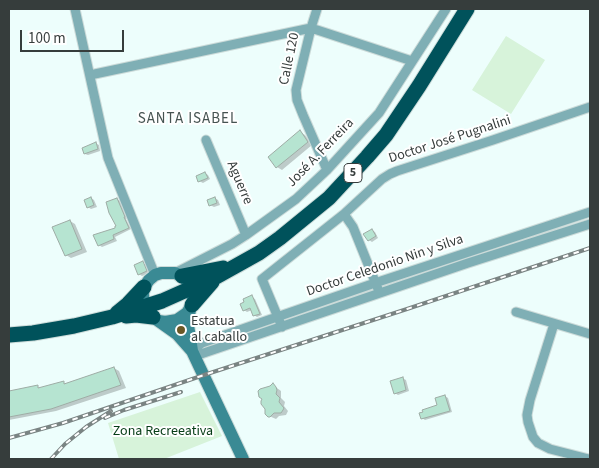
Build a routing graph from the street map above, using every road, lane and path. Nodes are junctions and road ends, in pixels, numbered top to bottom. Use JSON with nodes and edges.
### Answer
{"nodes":[{"id":1,"x":75,"y":9,"type":"edge"},
{"id":2,"x":317,"y":9,"type":"edge"},
{"id":3,"x":446,"y":9,"type":"edge"},
{"id":4,"x":467,"y":9,"type":"edge"},
{"id":5,"x":311,"y":28,"type":"junction"},
{"id":6,"x":412,"y":61,"type":"junction"},
{"id":7,"x":90,"y":75,"type":"junction"},
{"id":8,"x":590,"y":107,"type":"edge"},
{"id":9,"x":206,"y":140,"type":"dead end"},
{"id":10,"x":327,"y":170,"type":"junction"},
{"id":11,"x":590,"y":212,"type":"edge"},
{"id":12,"x":344,"y":214,"type":"junction"},
{"id":13,"x":571,"y":217,"type":"junction"},
{"id":14,"x":590,"y":224,"type":"edge"},
{"id":15,"x":575,"y":228,"type":"junction"},
{"id":16,"x":246,"y":235,"type":"junction"},
{"id":17,"x":465,"y":253,"type":"junction"},
{"id":18,"x":468,"y":263,"type":"junction"},
{"id":19,"x":239,"y":264,"type":"junction"},
{"id":20,"x":178,"y":274,"type":"junction"},
{"id":21,"x":155,"y":275,"type":"junction"},
{"id":22,"x":216,"y":277,"type":"junction"},
{"id":23,"x":375,"y":283,"type":"junction"},
{"id":24,"x":144,"y":287,"type":"junction"},
{"id":25,"x":191,"y":289,"type":"junction"},
{"id":26,"x":380,"y":294,"type":"junction"},
{"id":27,"x":191,"y":307,"type":"junction"},
{"id":28,"x":516,"y":312,"type":"dead end"},
{"id":29,"x":152,"y":315,"type":"junction"},
{"id":30,"x":112,"y":317,"type":"junction"},
{"id":31,"x":278,"y":317,"type":"junction"},
{"id":32,"x":554,"y":324,"type":"junction"},
{"id":33,"x":282,"y":327,"type":"junction"},
{"id":34,"x":590,"y":334,"type":"edge"},
{"id":35,"x":9,"y":335,"type":"edge"},
{"id":36,"x":193,"y":354,"type":"junction"},
{"id":37,"x":243,"y":459,"type":"edge"},
{"id":38,"x":588,"y":459,"type":"edge"}],
"edges":[{"from":1,"to":7,"type":"street"},
{"from":2,"to":5,"type":"street","name":"Calle 120"},
{"from":3,"to":6,"type":"street","name":"José A. Ferreira"},
{"from":4,"to":19,"type":"highway","number":"5"},
{"from":5,"to":6,"type":"street"},
{"from":5,"to":7,"type":"street"},
{"from":5,"to":10,"type":"street","name":"Calle 120"},
{"from":6,"to":10,"type":"street","name":"José A. Ferreira"},
{"from":7,"to":21,"type":"street"},
{"from":8,"to":12,"type":"street","name":"Doctor José Pugnalini"},
{"from":9,"to":16,"type":"street","name":"Aguerre"},
{"from":10,"to":16,"type":"street","name":"José A. Ferreira"},
{"from":11,"to":13,"type":"street","name":"Doctor Celedonio Nin y Silva"},
{"from":12,"to":23,"type":"street"},
{"from":12,"to":31,"type":"street","name":"Doctor José Pugnalini"},
{"from":13,"to":15,"type":"street"},
{"from":13,"to":17,"type":"street","name":"Doctor Celedonio Nin y Silva"},
{"from":14,"to":15,"type":"street","name":"Doctor Celedonio Nin y Silva"},
{"from":15,"to":18,"type":"street","name":"Doctor Celedonio Nin y Silva"},
{"from":16,"to":20,"type":"street","name":"José A. Ferreira"},
{"from":17,"to":18,"type":"street"},
{"from":17,"to":23,"type":"street","name":"Doctor Celedonio Nin y Silva"},
{"from":18,"to":26,"type":"street","name":"Doctor Celedonio Nin y Silva"},
{"from":19,"to":20,"type":"highway"},
{"from":19,"to":22,"type":"highway","number":"5"},
{"from":20,"to":21,"type":"street"},
{"from":20,"to":25,"type":"street"},
{"from":21,"to":24,"type":"street"},
{"from":22,"to":25,"type":"highway","number":"5"},
{"from":22,"to":27,"type":"highway"},
{"from":23,"to":26,"type":"street"},
{"from":23,"to":31,"type":"street","name":"Doctor Celedonio Nin y Silva"},
{"from":24,"to":29,"type":"street"},
{"from":24,"to":30,"type":"highway"},
{"from":25,"to":27,"type":"street"},
{"from":25,"to":29,"type":"highway","number":"5"},
{"from":26,"to":33,"type":"street","name":"Doctor Celedonio Nin y Silva"},
{"from":27,"to":29,"type":"street"},
{"from":27,"to":36,"type":"street"},
{"from":28,"to":32,"type":"street"},
{"from":29,"to":30,"type":"highway","number":"5"},
{"from":29,"to":36,"type":"street"},
{"from":30,"to":35,"type":"highway","number":"5"},
{"from":31,"to":33,"type":"street"},
{"from":31,"to":36,"type":"street","name":"Doctor Celedonio Nin y Silva"},
{"from":32,"to":34,"type":"street"},
{"from":32,"to":38,"type":"street"},
{"from":33,"to":36,"type":"street","name":"Doctor Celedonio Nin y Silva"},
{"from":36,"to":37,"type":"street"}]}
